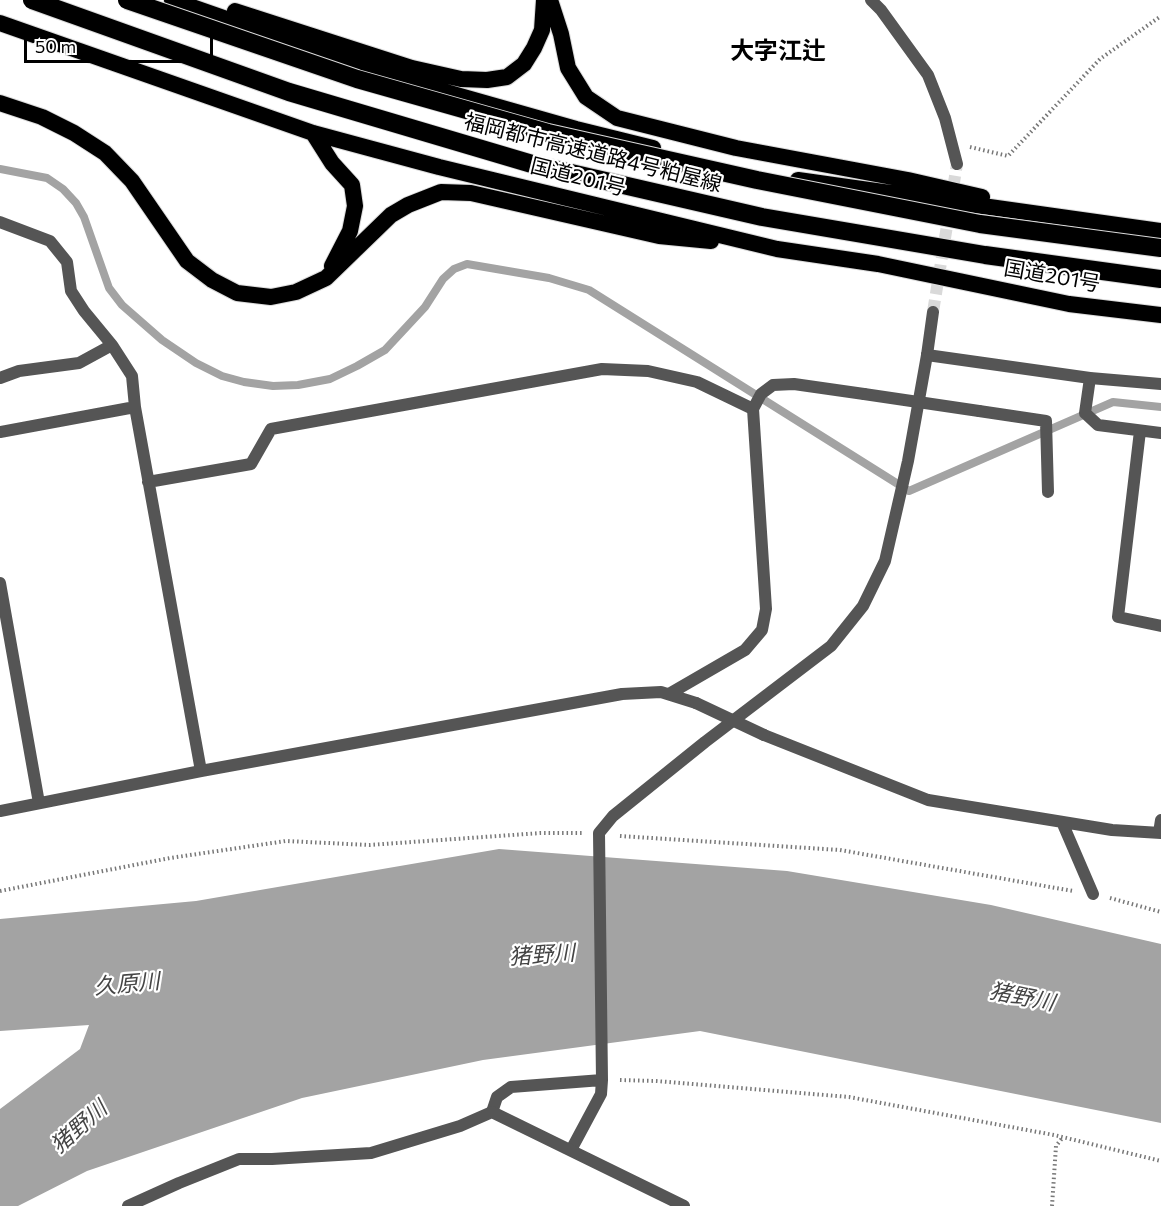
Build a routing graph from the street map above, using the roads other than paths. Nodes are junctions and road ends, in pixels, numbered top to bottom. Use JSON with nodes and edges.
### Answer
{"nodes":[{"id":1,"x":32,"y":0,"type":"edge"},
{"id":2,"x":127,"y":0,"type":"edge"},
{"id":3,"x":172,"y":0,"type":"edge"},
{"id":4,"x":197,"y":0,"type":"edge"},
{"id":5,"x":544,"y":0,"type":"edge"},
{"id":6,"x":550,"y":0,"type":"edge"},
{"id":7,"x":872,"y":0,"type":"edge"},
{"id":8,"x":0,"y":23,"type":"edge"},
{"id":9,"x":0,"y":103,"type":"edge"},
{"id":10,"x":313,"y":133,"type":"junction"},
{"id":11,"x":957,"y":164,"type":"tunnel mouth"},
{"id":12,"x":0,"y":222,"type":"edge"},
{"id":13,"x":1103,"y":224,"type":"junction"},
{"id":14,"x":1161,"y":231,"type":"edge"},
{"id":15,"x":1161,"y":248,"type":"edge"},
{"id":16,"x":777,"y":249,"type":"junction"},
{"id":17,"x":326,"y":278,"type":"junction"},
{"id":18,"x":1161,"y":279,"type":"edge"},
{"id":19,"x":933,"y":312,"type":"tunnel mouth"},
{"id":20,"x":1161,"y":315,"type":"edge"},
{"id":21,"x":112,"y":345,"type":"junction"},
{"id":22,"x":927,"y":356,"type":"junction"},
{"id":23,"x":0,"y":378,"type":"edge"},
{"id":24,"x":1090,"y":378,"type":"junction"},
{"id":25,"x":1161,"y":384,"type":"edge"},
{"id":26,"x":135,"y":407,"type":"junction"},
{"id":27,"x":753,"y":409,"type":"junction"},
{"id":28,"x":1140,"y":430,"type":"junction"},
{"id":29,"x":0,"y":432,"type":"edge"},
{"id":30,"x":1161,"y":433,"type":"edge"},
{"id":31,"x":148,"y":482,"type":"junction"},
{"id":32,"x":1047,"y":492,"type":"dead end"},
{"id":33,"x":0,"y":583,"type":"edge"},
{"id":34,"x":1161,"y":626,"type":"edge"},
{"id":35,"x":669,"y":694,"type":"junction"},
{"id":36,"x":201,"y":771,"type":"junction"},
{"id":37,"x":39,"y":803,"type":"junction"},
{"id":38,"x":0,"y":811,"type":"edge"},
{"id":39,"x":1161,"y":820,"type":"edge"},
{"id":40,"x":1062,"y":822,"type":"junction"},
{"id":41,"x":1160,"y":833,"type":"edge"},
{"id":42,"x":1093,"y":894,"type":"road end"},
{"id":43,"x":602,"y":1080,"type":"junction"},
{"id":44,"x":492,"y":1112,"type":"junction"},
{"id":45,"x":571,"y":1150,"type":"junction"},
{"id":46,"x":128,"y":1206,"type":"edge"},
{"id":47,"x":684,"y":1206,"type":"edge"}],
"edges":[{"from":1,"to":18,"type":"highway","name":"福岡都市高速道路4号粕屋線","bridge":true},
{"from":2,"to":15,"type":"highway","name":"福岡都市高速道路4号粕屋線","bridge":true},
{"from":3,"to":13,"type":"highway"},
{"from":4,"to":5,"type":"highway"},
{"from":6,"to":13,"type":"highway"},
{"from":7,"to":11,"type":"street"},
{"from":8,"to":10,"type":"highway","name":"国道201号"},
{"from":9,"to":17,"type":"highway"},
{"from":10,"to":16,"type":"highway","name":"国道201号"},
{"from":10,"to":17,"type":"highway"},
{"from":12,"to":21,"type":"street"},
{"from":13,"to":14,"type":"highway"},
{"from":16,"to":17,"type":"highway"},
{"from":16,"to":20,"type":"highway","name":"国道201号"},
{"from":19,"to":22,"type":"street"},
{"from":21,"to":23,"type":"street"},
{"from":21,"to":26,"type":"street"},
{"from":22,"to":24,"type":"street"},
{"from":22,"to":43,"type":"street"},
{"from":24,"to":25,"type":"street"},
{"from":24,"to":28,"type":"street"},
{"from":26,"to":29,"type":"street"},
{"from":26,"to":31,"type":"street"},
{"from":27,"to":31,"type":"street"},
{"from":27,"to":32,"type":"street","bridge":true},
{"from":27,"to":35,"type":"street"},
{"from":28,"to":30,"type":"street"},
{"from":28,"to":34,"type":"street"},
{"from":31,"to":36,"type":"street"},
{"from":33,"to":37,"type":"street"},
{"from":35,"to":36,"type":"street"},
{"from":35,"to":40,"type":"street","bridge":true},
{"from":36,"to":37,"type":"street"},
{"from":37,"to":38,"type":"street"},
{"from":39,"to":41,"type":"street"},
{"from":40,"to":41,"type":"street"},
{"from":40,"to":42,"type":"street"},
{"from":43,"to":44,"type":"street"},
{"from":43,"to":45,"type":"street"},
{"from":44,"to":45,"type":"street"},
{"from":44,"to":46,"type":"street"},
{"from":45,"to":47,"type":"street"}]}
